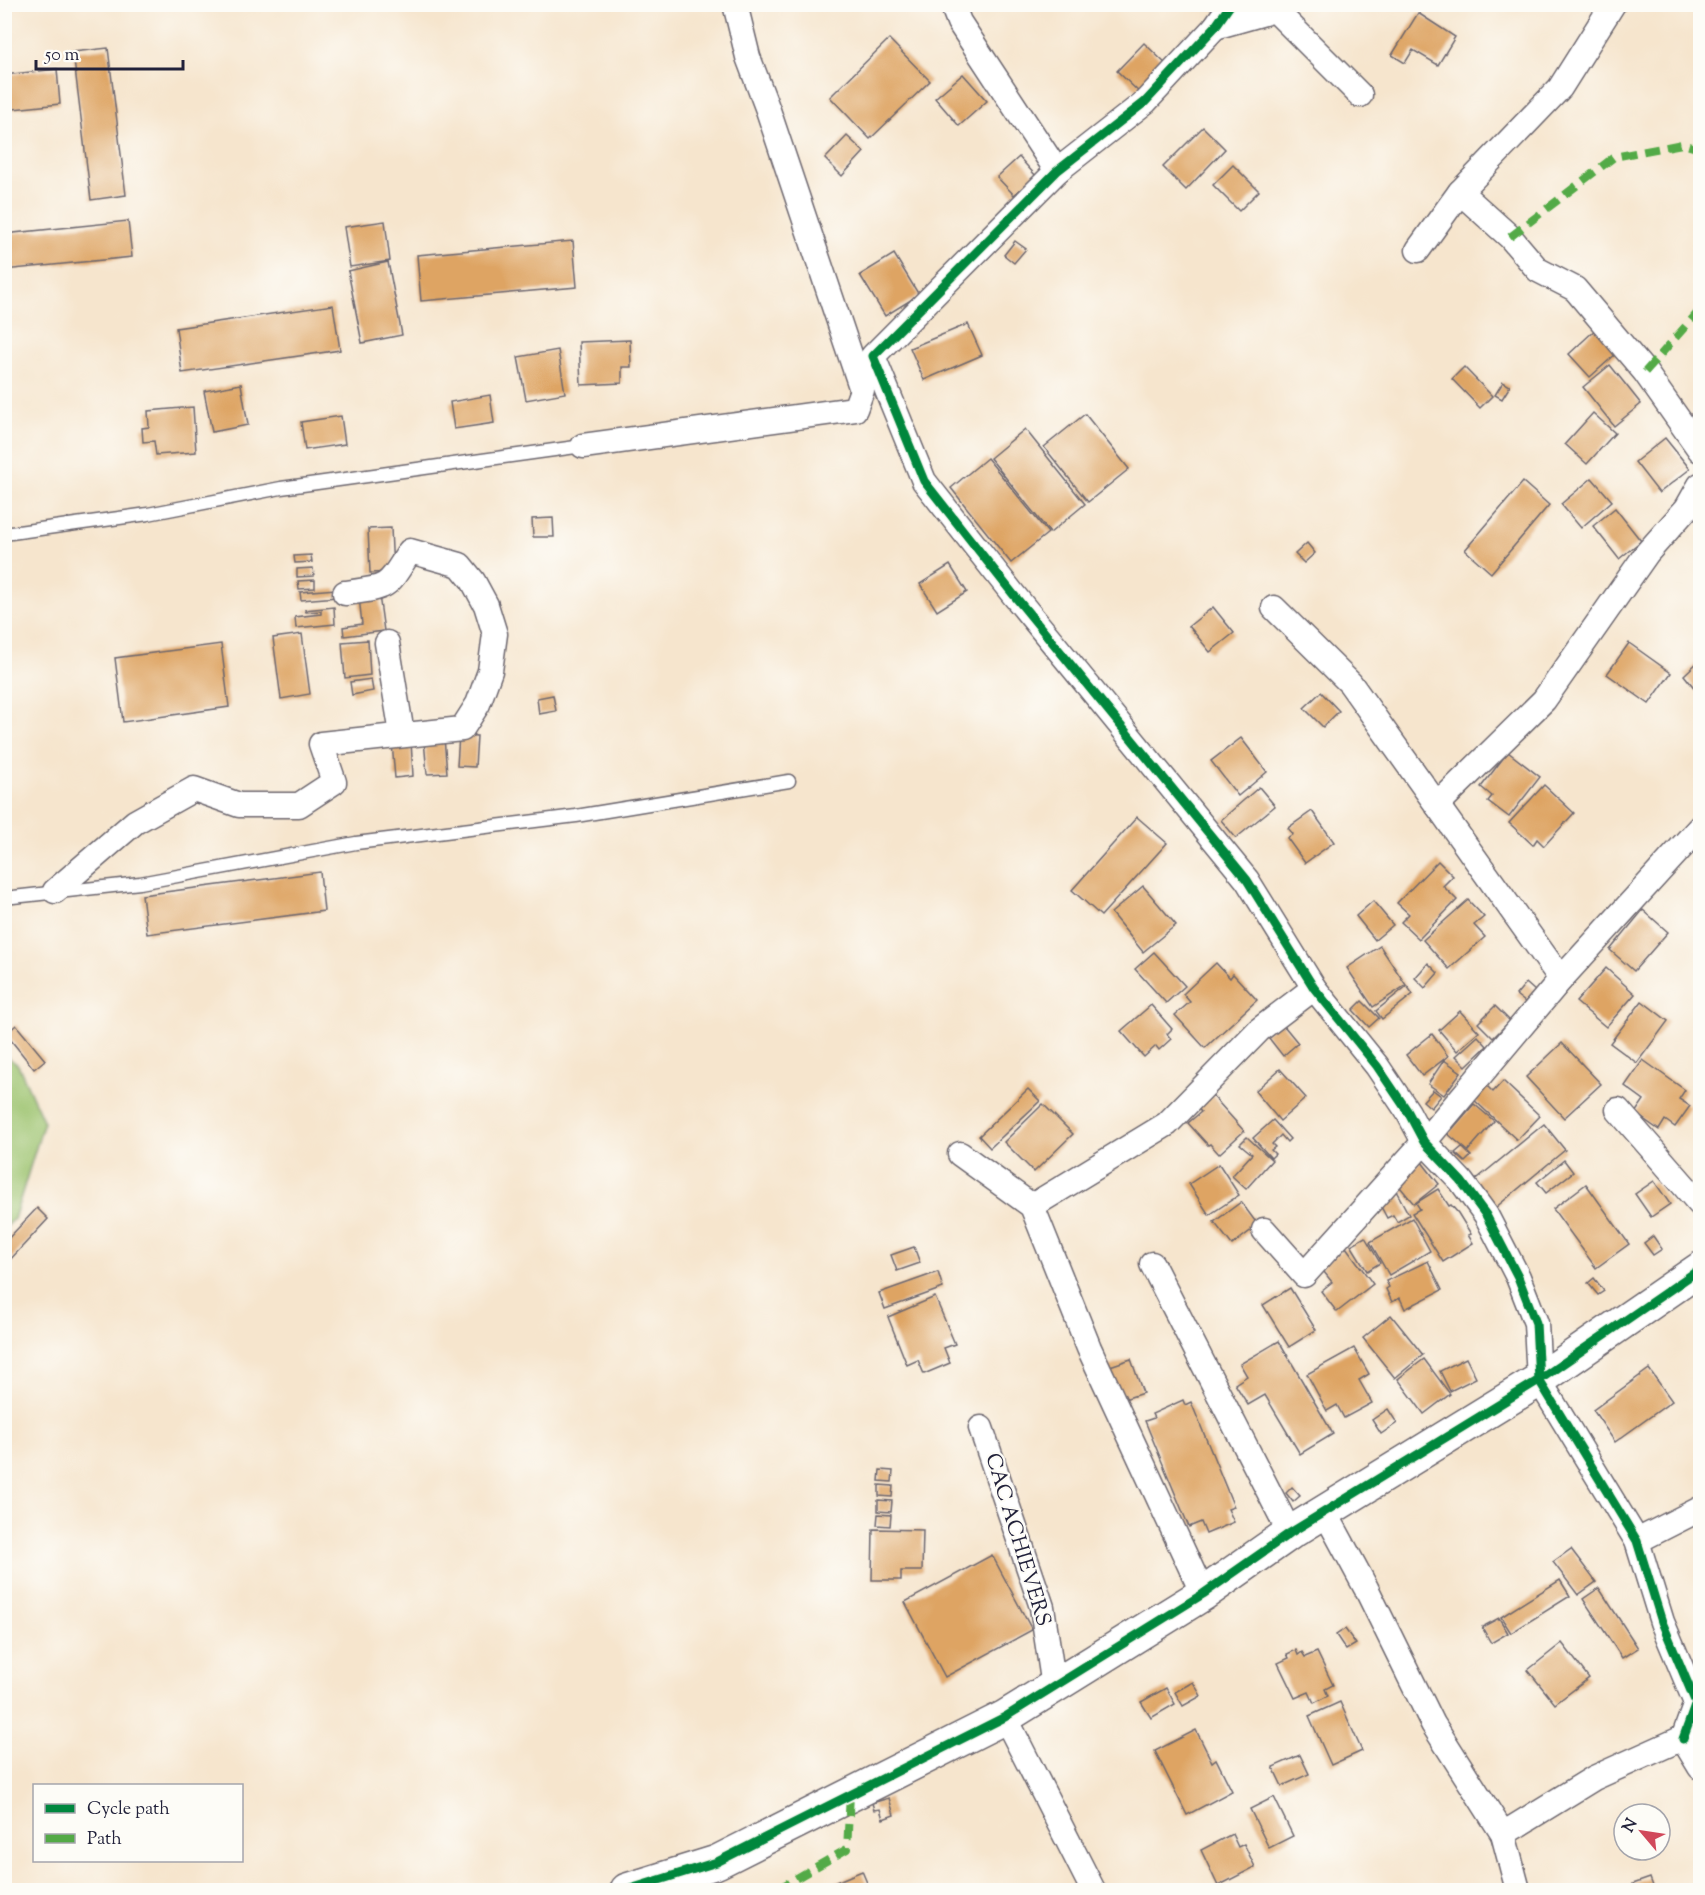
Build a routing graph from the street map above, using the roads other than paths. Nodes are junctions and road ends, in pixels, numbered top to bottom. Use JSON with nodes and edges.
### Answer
{"nodes":[{"id":1,"x":735,"y":4,"type":"edge"},
{"id":2,"x":952,"y":4,"type":"edge"},
{"id":3,"x":1231,"y":4,"type":"edge"},
{"id":4,"x":1613,"y":4,"type":"edge"},
{"id":5,"x":1215,"y":27,"type":"junction"},
{"id":6,"x":1360,"y":95,"type":"dead end"},
{"id":7,"x":1057,"y":171,"type":"junction"},
{"id":8,"x":1460,"y":192,"type":"junction"},
{"id":9,"x":1418,"y":250,"type":"dead end"},
{"id":10,"x":583,"y":446,"type":"joint"},
{"id":11,"x":1701,"y":450,"type":"edge"},
{"id":12,"x":1701,"y":486,"type":"edge"},
{"id":13,"x":4,"y":534,"type":"edge"},
{"id":14,"x":345,"y":593,"type":"dead end"},
{"id":15,"x":1274,"y":608,"type":"dead end"},
{"id":16,"x":387,"y":643,"type":"dead end"},
{"id":17,"x":402,"y":734,"type":"junction"},
{"id":18,"x":789,"y":781,"type":"dead end"},
{"id":19,"x":1437,"y":805,"type":"junction"},
{"id":20,"x":1701,"y":827,"type":"edge"},
{"id":21,"x":55,"y":891,"type":"junction"},
{"id":22,"x":4,"y":898,"type":"edge"},
{"id":23,"x":1561,"y":979,"type":"junction"},
{"id":24,"x":1314,"y":988,"type":"junction"},
{"id":25,"x":1618,"y":1110,"type":"dead end"},
{"id":26,"x":1424,"y":1142,"type":"junction"},
{"id":27,"x":960,"y":1154,"type":"dead end"},
{"id":28,"x":1701,"y":1204,"type":"edge"},
{"id":29,"x":1032,"y":1206,"type":"junction"},
{"id":30,"x":1264,"y":1230,"type":"dead end"},
{"id":31,"x":1152,"y":1264,"type":"dead end"},
{"id":32,"x":1701,"y":1269,"type":"edge"},
{"id":33,"x":1539,"y":1380,"type":"junction"},
{"id":34,"x":981,"y":1428,"type":"dead end"},
{"id":35,"x":1701,"y":1509,"type":"edge"},
{"id":36,"x":1325,"y":1512,"type":"junction"},
{"id":37,"x":1290,"y":1533,"type":"junction"},
{"id":38,"x":1637,"y":1541,"type":"junction"},
{"id":39,"x":1203,"y":1594,"type":"junction"},
{"id":40,"x":1054,"y":1687,"type":"junction"},
{"id":41,"x":1005,"y":1717,"type":"junction"},
{"id":42,"x":1692,"y":1734,"type":"edge"},
{"id":43,"x":1701,"y":1767,"type":"edge"},
{"id":44,"x":1503,"y":1834,"type":"junction"},
{"id":45,"x":627,"y":1890,"type":"edge"},
{"id":46,"x":1093,"y":1890,"type":"edge"},
{"id":47,"x":1518,"y":1890,"type":"edge"}],
"edges":[{"from":1,"to":10,"type":"street"},
{"from":2,"to":7,"type":"street"},
{"from":3,"to":5,"type":"street"},
{"from":4,"to":8,"type":"street"},
{"from":5,"to":6,"type":"street"},
{"from":5,"to":7,"type":"street"},
{"from":7,"to":24,"type":"street"},
{"from":8,"to":9,"type":"street"},
{"from":8,"to":11,"type":"street"},
{"from":10,"to":13,"type":"lane"},
{"from":12,"to":19,"type":"street"},
{"from":14,"to":17,"type":"street"},
{"from":15,"to":19,"type":"street"},
{"from":16,"to":17,"type":"street"},
{"from":17,"to":21,"type":"street"},
{"from":18,"to":21,"type":"lane"},
{"from":19,"to":23,"type":"street"},
{"from":20,"to":23,"type":"street"},
{"from":21,"to":22,"type":"lane"},
{"from":23,"to":26,"type":"street"},
{"from":24,"to":26,"type":"street"},
{"from":24,"to":29,"type":"street"},
{"from":25,"to":28,"type":"street"},
{"from":26,"to":30,"type":"street"},
{"from":26,"to":33,"type":"street"},
{"from":27,"to":29,"type":"street"},
{"from":29,"to":39,"type":"street"},
{"from":31,"to":37,"type":"street"},
{"from":32,"to":33,"type":"street"},
{"from":33,"to":36,"type":"street"},
{"from":33,"to":38,"type":"street"},
{"from":34,"to":40,"type":"street","name":"CAC ACHIEVERS"},
{"from":35,"to":38,"type":"street"},
{"from":36,"to":37,"type":"street"},
{"from":36,"to":44,"type":"street"},
{"from":37,"to":39,"type":"street"},
{"from":38,"to":42,"type":"street"},
{"from":39,"to":40,"type":"street"},
{"from":40,"to":41,"type":"street"},
{"from":41,"to":45,"type":"street"},
{"from":41,"to":46,"type":"street"},
{"from":42,"to":43,"type":"street"},
{"from":42,"to":44,"type":"street"},
{"from":44,"to":47,"type":"street"}]}
